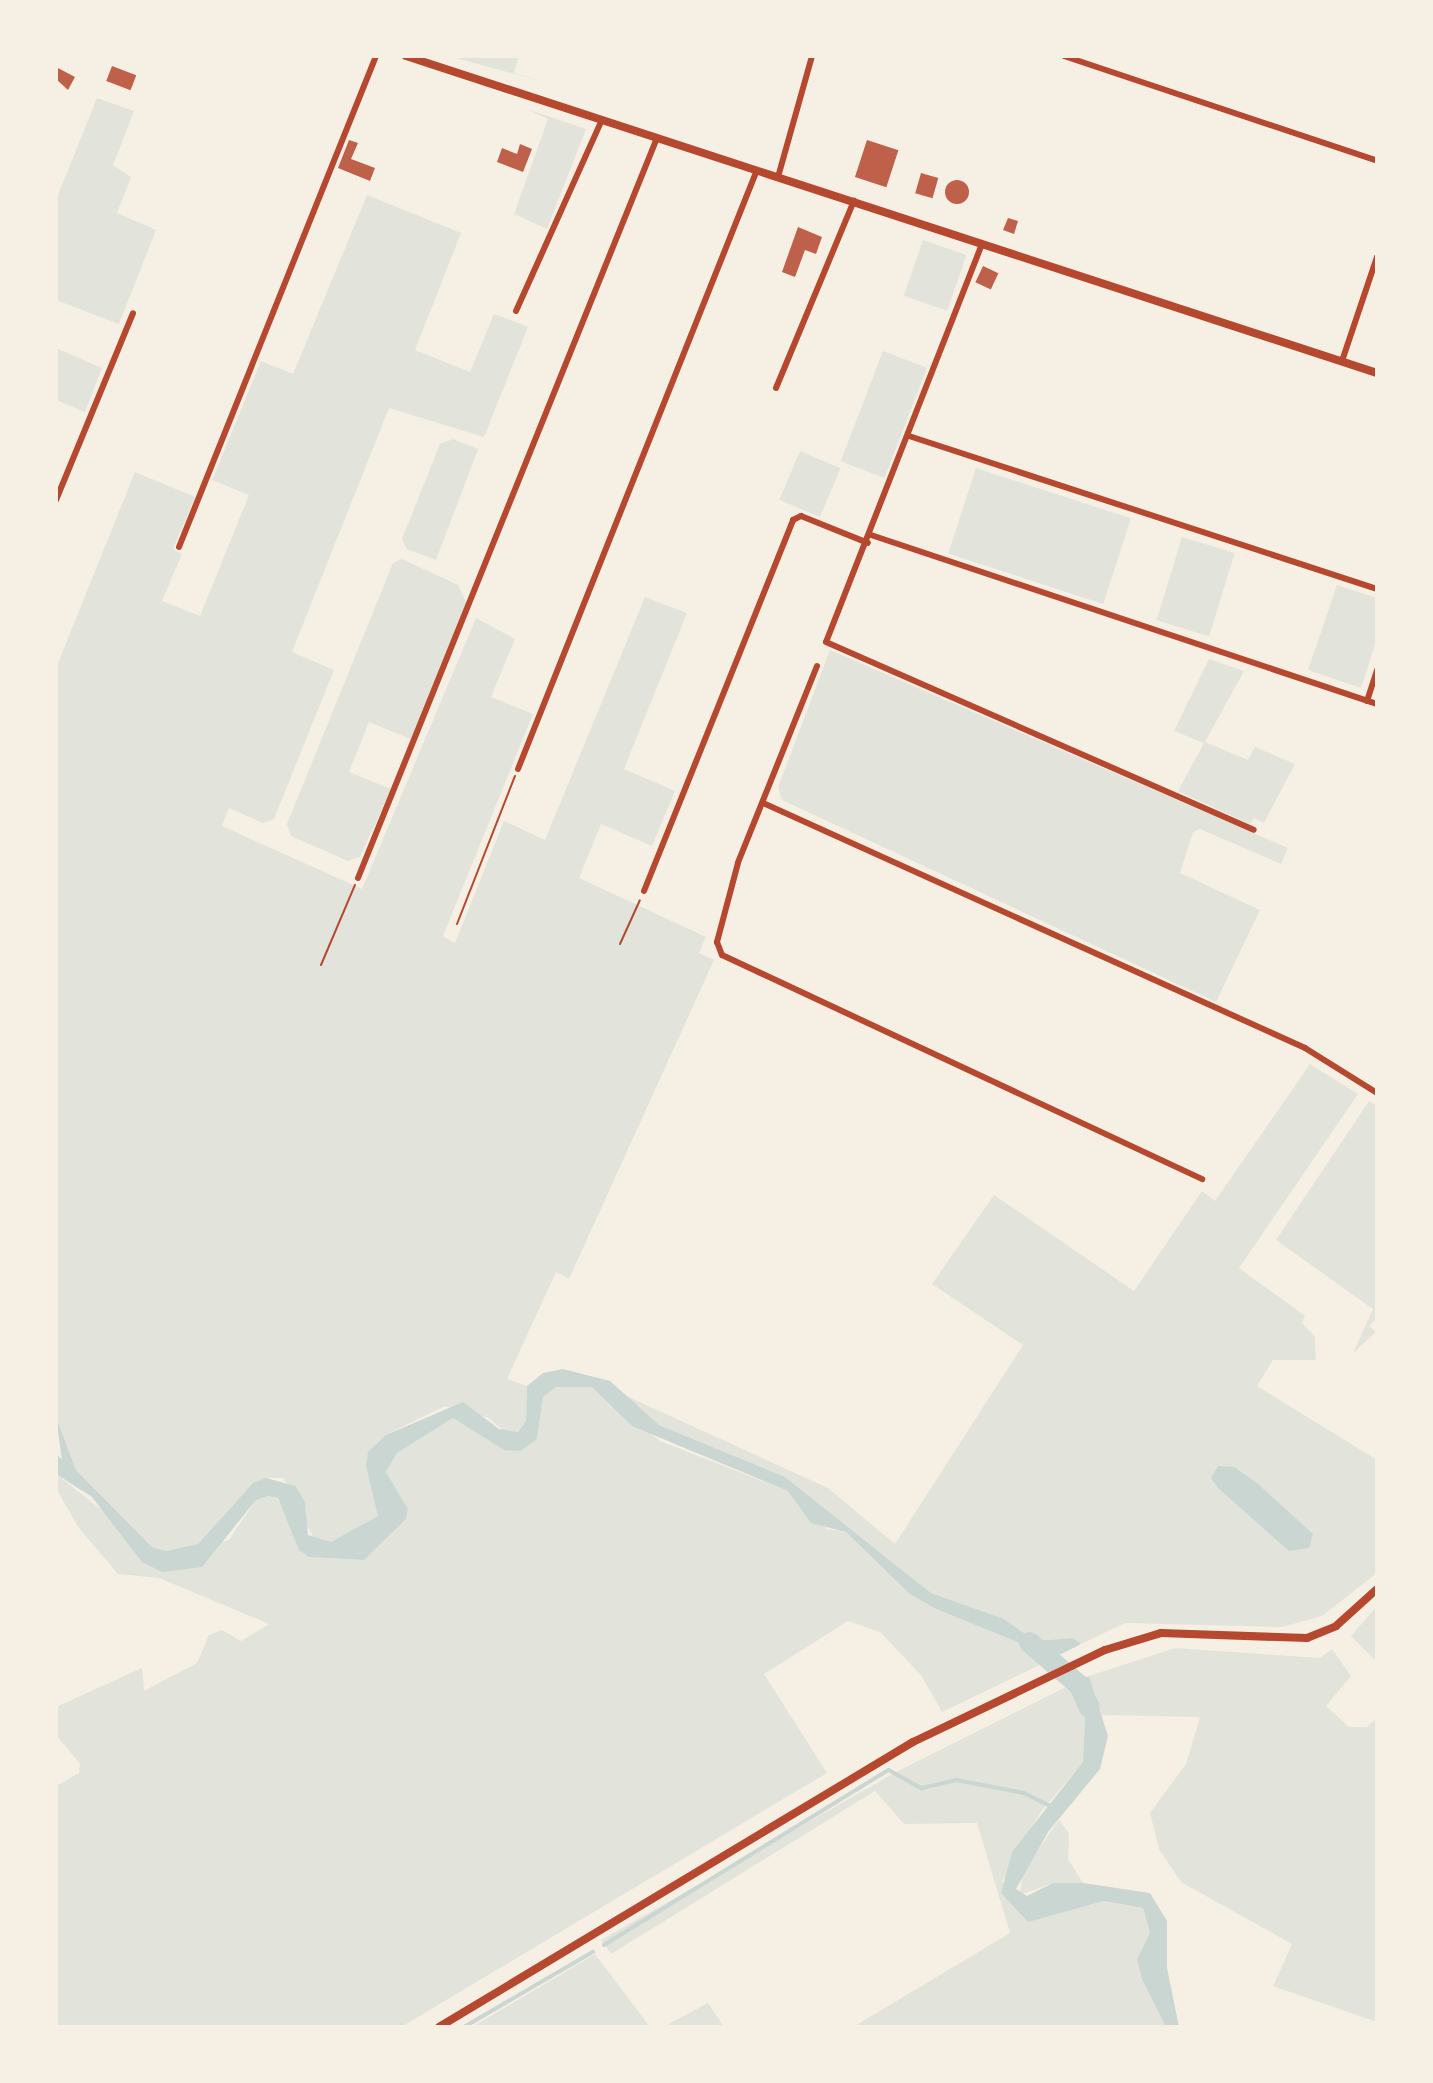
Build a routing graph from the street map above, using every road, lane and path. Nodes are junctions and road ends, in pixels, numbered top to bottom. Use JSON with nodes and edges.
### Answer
{"nodes":[{"id":1,"x":376,"y":56,"type":"edge"},
{"id":2,"x":406,"y":56,"type":"edge"},
{"id":3,"x":813,"y":56,"type":"edge"},
{"id":4,"x":1063,"y":56,"type":"edge"},
{"id":5,"x":602,"y":120,"type":"junction"},
{"id":6,"x":657,"y":138,"type":"junction"},
{"id":7,"x":1377,"y":161,"type":"edge"},
{"id":8,"x":757,"y":170,"type":"junction"},
{"id":9,"x":778,"y":177,"type":"junction"},
{"id":10,"x":854,"y":201,"type":"junction"},
{"id":11,"x":982,"y":244,"type":"junction"},
{"id":12,"x":1377,"y":257,"type":"edge"},
{"id":13,"x":516,"y":311,"type":"dead end"},
{"id":14,"x":133,"y":313,"type":"dead end"},
{"id":15,"x":1342,"y":361,"type":"junction"},
{"id":16,"x":1377,"y":373,"type":"edge"},
{"id":17,"x":776,"y":388,"type":"dead end"},
{"id":18,"x":909,"y":436,"type":"junction"},
{"id":19,"x":56,"y":500,"type":"edge"},
{"id":20,"x":871,"y":535,"type":"junction"},
{"id":21,"x":868,"y":542,"type":"junction"},
{"id":22,"x":179,"y":547,"type":"dead end"},
{"id":23,"x":1377,"y":589,"type":"edge"},
{"id":24,"x":817,"y":666,"type":"dead end"},
{"id":25,"x":1377,"y":670,"type":"edge"},
{"id":26,"x":1367,"y":701,"type":"junction"},
{"id":27,"x":1377,"y":704,"type":"edge"},
{"id":28,"x":518,"y":769,"type":"joint"},
{"id":29,"x":763,"y":803,"type":"junction"},
{"id":30,"x":1254,"y":830,"type":"dead end"},
{"id":31,"x":358,"y":878,"type":"joint"},
{"id":32,"x":643,"y":891,"type":"joint"},
{"id":33,"x":457,"y":924,"type":"dead end"},
{"id":34,"x":620,"y":944,"type":"dead end"},
{"id":35,"x":321,"y":965,"type":"dead end"},
{"id":36,"x":1377,"y":1093,"type":"edge"},
{"id":37,"x":1202,"y":1179,"type":"dead end"},
{"id":38,"x":1377,"y":1589,"type":"edge"},
{"id":39,"x":439,"y":2027,"type":"edge"}],
"edges":[{"from":1,"to":22,"type":"street"},
{"from":2,"to":5,"type":"street"},
{"from":3,"to":9,"type":"street"},
{"from":4,"to":7,"type":"street"},
{"from":5,"to":6,"type":"street"},
{"from":5,"to":13,"type":"street"},
{"from":6,"to":8,"type":"street"},
{"from":6,"to":31,"type":"street"},
{"from":8,"to":9,"type":"street"},
{"from":8,"to":28,"type":"street"},
{"from":9,"to":10,"type":"street"},
{"from":10,"to":11,"type":"street"},
{"from":10,"to":17,"type":"street"},
{"from":11,"to":15,"type":"street"},
{"from":11,"to":18,"type":"street"},
{"from":12,"to":15,"type":"street"},
{"from":14,"to":19,"type":"street"},
{"from":15,"to":16,"type":"street"},
{"from":18,"to":20,"type":"street"},
{"from":18,"to":23,"type":"street"},
{"from":20,"to":21,"type":"street"},
{"from":20,"to":26,"type":"street"},
{"from":21,"to":30,"type":"street"},
{"from":21,"to":32,"type":"street"},
{"from":24,"to":29,"type":"street"},
{"from":25,"to":26,"type":"street"},
{"from":26,"to":27,"type":"street"},
{"from":28,"to":33,"type":"path"},
{"from":29,"to":36,"type":"street"},
{"from":29,"to":37,"type":"street"},
{"from":31,"to":35,"type":"path"},
{"from":32,"to":34,"type":"path"},
{"from":38,"to":39,"type":"street"}]}
